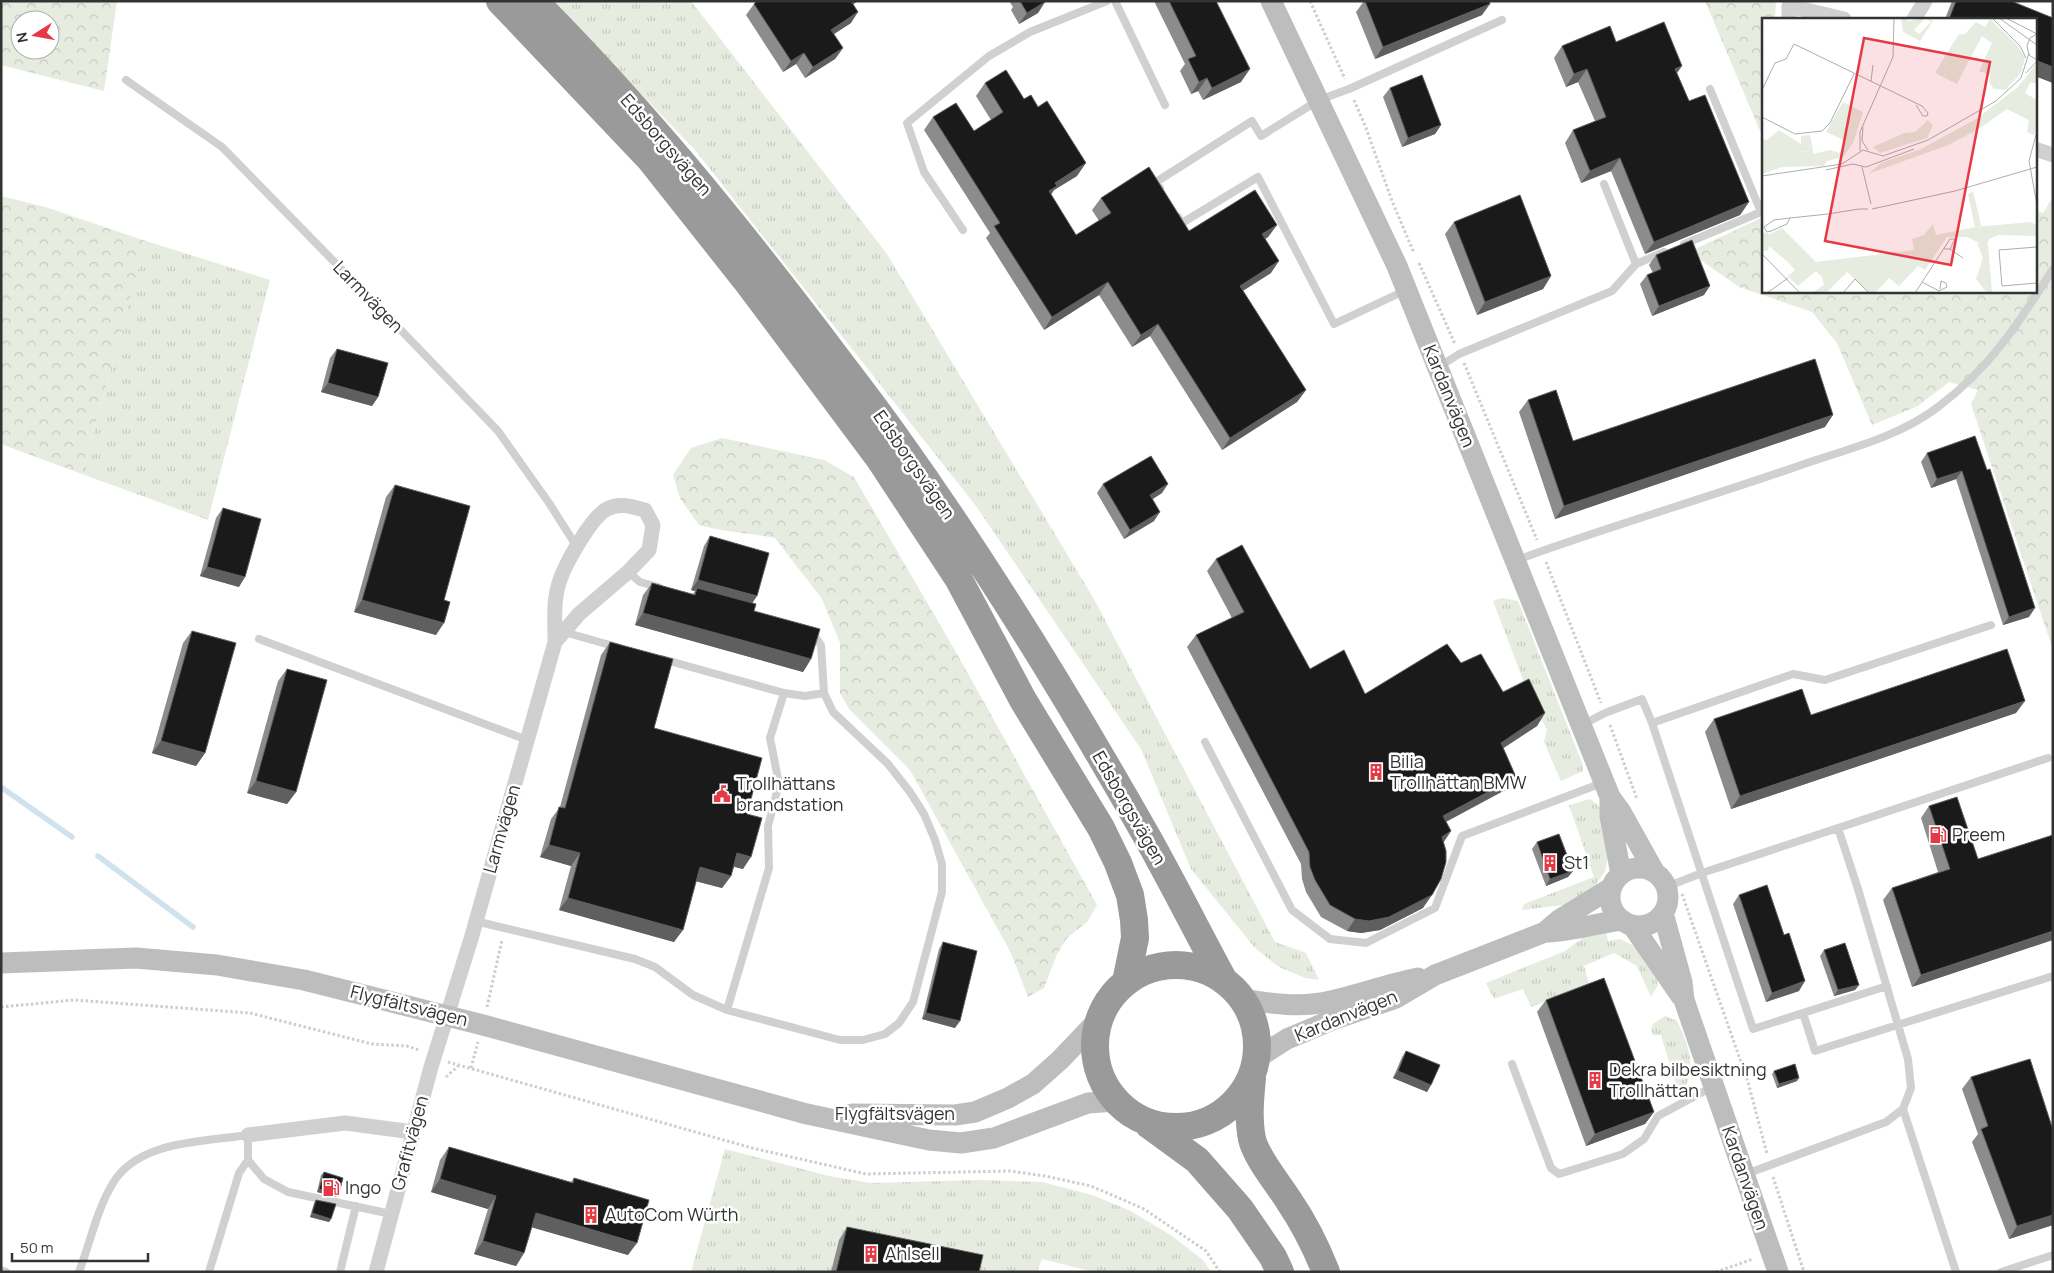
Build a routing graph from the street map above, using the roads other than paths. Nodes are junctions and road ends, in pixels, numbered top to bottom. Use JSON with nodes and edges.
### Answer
{"nodes":[{"id":1,"x":500,"y":1,"type":"edge"},
{"id":2,"x":534,"y":1,"type":"edge"},
{"id":3,"x":1106,"y":1,"type":"edge"},
{"id":4,"x":1115,"y":1,"type":"edge"},
{"id":5,"x":1271,"y":1,"type":"edge"},
{"id":6,"x":1925,"y":1,"type":"edge"},
{"id":7,"x":1789,"y":8,"type":"edge"},
{"id":8,"x":1839,"y":18,"type":"edge"},
{"id":9,"x":1915,"y":18,"type":"edge"},
{"id":10,"x":1502,"y":20,"type":"dead end"},
{"id":11,"x":126,"y":80,"type":"dead end"},
{"id":12,"x":1710,"y":89,"type":"dead end"},
{"id":13,"x":1319,"y":100,"type":"junction"},
{"id":14,"x":1165,"y":105,"type":"dead end"},
{"id":15,"x":2036,"y":149,"type":"edge"},
{"id":16,"x":2053,"y":156,"type":"edge"},
{"id":17,"x":1604,"y":184,"type":"edge"},
{"id":18,"x":1167,"y":199,"type":"edge"},
{"id":19,"x":1172,"y":207,"type":"edge"},
{"id":20,"x":963,"y":230,"type":"dead end"},
{"id":21,"x":1636,"y":264,"type":"junction"},
{"id":22,"x":2053,"y":269,"type":"edge"},
{"id":23,"x":1406,"y":290,"type":"junction"},
{"id":24,"x":1437,"y":368,"type":"junction"},
{"id":25,"x":577,"y":547,"type":"junction"},
{"id":26,"x":1515,"y":560,"type":"junction"},
{"id":27,"x":628,"y":572,"type":"junction"},
{"id":28,"x":666,"y":589,"type":"edge"},
{"id":29,"x":1991,"y":626,"type":"dead end"},
{"id":30,"x":806,"y":629,"type":"edge"},
{"id":31,"x":559,"y":637,"type":"junction"},
{"id":32,"x":259,"y":639,"type":"dead end"},
{"id":33,"x":628,"y":650,"type":"edge"},
{"id":34,"x":656,"y":658,"type":"edge"},
{"id":35,"x":824,"y":693,"type":"junction"},
{"id":36,"x":784,"y":694,"type":"junction"},
{"id":37,"x":1652,"y":723,"type":"junction"},
{"id":38,"x":1581,"y":726,"type":"junction"},
{"id":39,"x":527,"y":740,"type":"junction"},
{"id":40,"x":1205,"y":742,"type":"dead end"},
{"id":41,"x":2048,"y":758,"type":"dead end"},
{"id":42,"x":1607,"y":790,"type":"junction"},
{"id":43,"x":1838,"y":828,"type":"junction"},
{"id":44,"x":1702,"y":873,"type":"junction"},
{"id":45,"x":1616,"y":881,"type":"junction"},
{"id":46,"x":1667,"y":881,"type":"junction"},
{"id":47,"x":1663,"y":913,"type":"junction"},
{"id":48,"x":475,"y":921,"type":"junction"},
{"id":49,"x":1627,"y":923,"type":"junction"},
{"id":50,"x":1546,"y":932,"type":"junction"},
{"id":51,"x":1,"y":963,"type":"edge"},
{"id":52,"x":1435,"y":975,"type":"junction"},
{"id":53,"x":2053,"y":976,"type":"edge"},
{"id":54,"x":1223,"y":979,"type":"junction"},
{"id":55,"x":1126,"y":982,"type":"junction"},
{"id":56,"x":1887,"y":986,"type":"junction"},
{"id":57,"x":1243,"y":999,"type":"junction"},
{"id":58,"x":1684,"y":1000,"type":"junction"},
{"id":59,"x":728,"y":1010,"type":"junction"},
{"id":60,"x":1803,"y":1013,"type":"junction"},
{"id":61,"x":446,"y":1015,"type":"junction"},
{"id":62,"x":1100,"y":1018,"type":"junction"},
{"id":63,"x":1898,"y":1026,"type":"junction"},
{"id":64,"x":1512,"y":1064,"type":"dead end"},
{"id":65,"x":1254,"y":1067,"type":"junction"},
{"id":66,"x":1714,"y":1086,"type":"junction"},
{"id":67,"x":1116,"y":1101,"type":"junction"},
{"id":68,"x":1904,"y":1108,"type":"junction"},
{"id":69,"x":807,"y":1114,"type":"junction"},
{"id":70,"x":1139,"y":1118,"type":"junction"},
{"id":71,"x":413,"y":1132,"type":"junction"},
{"id":72,"x":248,"y":1136,"type":"junction"},
{"id":73,"x":248,"y":1160,"type":"junction"},
{"id":74,"x":1743,"y":1175,"type":"junction"},
{"id":75,"x":356,"y":1206,"type":"junction"},
{"id":76,"x":391,"y":1214,"type":"junction"},
{"id":77,"x":2053,"y":1255,"type":"edge"},
{"id":78,"x":1,"y":1270,"type":"edge"},
{"id":79,"x":6,"y":1272,"type":"edge"},
{"id":80,"x":79,"y":1272,"type":"edge"},
{"id":81,"x":209,"y":1272,"type":"edge"},
{"id":82,"x":340,"y":1272,"type":"edge"},
{"id":83,"x":376,"y":1272,"type":"edge"},
{"id":84,"x":1280,"y":1272,"type":"edge"},
{"id":85,"x":1326,"y":1272,"type":"edge"},
{"id":86,"x":1778,"y":1272,"type":"edge"},
{"id":87,"x":1956,"y":1272,"type":"edge"},
{"id":88,"x":2001,"y":1272,"type":"edge"}],
"edges":[{"from":1,"to":55,"type":"highway","name":"Edsborgsvägen"},
{"from":2,"to":54,"type":"highway","name":"Edsborgsvägen"},
{"from":3,"to":20,"type":"lane"},
{"from":4,"to":14,"type":"lane"},
{"from":5,"to":13,"type":"street","name":"Kardanvägen"},
{"from":6,"to":9,"type":"street"},
{"from":7,"to":8,"type":"street"},
{"from":10,"to":13,"type":"lane"},
{"from":11,"to":25,"type":"lane","name":"Larmvägen"},
{"from":12,"to":21,"type":"lane"},
{"from":13,"to":18,"type":"lane"},
{"from":13,"to":23,"type":"street","name":"Kardanvägen"},
{"from":15,"to":16,"type":"street"},
{"from":17,"to":21,"type":"lane"},
{"from":19,"to":23,"type":"lane"},
{"from":21,"to":24,"type":"lane"},
{"from":22,"to":26,"type":"lane"},
{"from":23,"to":24,"type":"street","name":"Kardanvägen"},
{"from":24,"to":26,"type":"street","name":"Kardanvägen"},
{"from":25,"to":27,"type":"street","name":"Larmvägen"},
{"from":25,"to":31,"type":"street","name":"Larmvägen"},
{"from":26,"to":38,"type":"street","name":"Kardanvägen"},
{"from":27,"to":28,"type":"lane"},
{"from":27,"to":31,"type":"street","name":"Larmvägen"},
{"from":29,"to":37,"type":"lane"},
{"from":30,"to":35,"type":"lane"},
{"from":31,"to":33,"type":"lane"},
{"from":31,"to":39,"type":"street","name":"Larmvägen"},
{"from":32,"to":39,"type":"lane"},
{"from":34,"to":36,"type":"lane"},
{"from":35,"to":36,"type":"lane"},
{"from":35,"to":59,"type":"lane"},
{"from":36,"to":59,"type":"lane"},
{"from":37,"to":38,"type":"lane"},
{"from":37,"to":44,"type":"lane"},
{"from":38,"to":42,"type":"street","name":"Kardanvägen"},
{"from":39,"to":48,"type":"street","name":"Larmvägen"},
{"from":40,"to":42,"type":"lane"},
{"from":41,"to":43,"type":"lane"},
{"from":42,"to":45,"type":"street","name":"Kardanvägen"},
{"from":42,"to":46,"type":"street","name":"Kardanvägen"},
{"from":43,"to":44,"type":"lane"},
{"from":43,"to":56,"type":"lane"},
{"from":44,"to":46,"type":"lane"},
{"from":44,"to":60,"type":"lane"},
{"from":45,"to":46,"type":"street"},
{"from":45,"to":49,"type":"street"},
{"from":45,"to":50,"type":"street","name":"Kardanvägen"},
{"from":46,"to":47,"type":"street"},
{"from":47,"to":49,"type":"street"},
{"from":47,"to":58,"type":"street","name":"Kardanvägen"},
{"from":48,"to":59,"type":"lane"},
{"from":48,"to":61,"type":"street","name":"Larmvägen"},
{"from":49,"to":50,"type":"street","name":"Kardanvägen"},
{"from":49,"to":58,"type":"street","name":"Kardanvägen"},
{"from":50,"to":52,"type":"street","name":"Kardanvägen"},
{"from":51,"to":61,"type":"street","name":"Flygfältsvägen"},
{"from":52,"to":57,"type":"street","name":"Kardanvägen"},
{"from":52,"to":65,"type":"street","name":"Kardanvägen"},
{"from":53,"to":63,"type":"lane"},
{"from":54,"to":55,"type":"highway"},
{"from":54,"to":57,"type":"highway"},
{"from":55,"to":62,"type":"highway"},
{"from":56,"to":60,"type":"lane"},
{"from":56,"to":63,"type":"lane"},
{"from":57,"to":65,"type":"highway"},
{"from":58,"to":66,"type":"street","name":"Kardanvägen"},
{"from":60,"to":63,"type":"lane"},
{"from":61,"to":69,"type":"street","name":"Flygfältsvägen"},
{"from":61,"to":71,"type":"street","name":"Grafitvägen"},
{"from":62,"to":67,"type":"highway"},
{"from":62,"to":69,"type":"street","name":"Flygfältsvägen"},
{"from":63,"to":68,"type":"lane"},
{"from":64,"to":66,"type":"lane"},
{"from":65,"to":70,"type":"highway"},
{"from":65,"to":85,"type":"highway"},
{"from":66,"to":74,"type":"street","name":"Kardanvägen"},
{"from":67,"to":69,"type":"street","name":"Flygfältsvägen"},
{"from":67,"to":70,"type":"highway"},
{"from":68,"to":74,"type":"lane"},
{"from":68,"to":87,"type":"lane"},
{"from":70,"to":84,"type":"highway"},
{"from":71,"to":72,"type":"street"},
{"from":71,"to":76,"type":"street","name":"Grafitvägen"},
{"from":72,"to":73,"type":"lane"},
{"from":72,"to":80,"type":"lane"},
{"from":73,"to":75,"type":"lane"},
{"from":73,"to":81,"type":"lane"},
{"from":74,"to":86,"type":"street","name":"Kardanvägen"},
{"from":75,"to":76,"type":"lane"},
{"from":75,"to":82,"type":"lane"},
{"from":76,"to":83,"type":"street","name":"Grafitvägen"},
{"from":77,"to":88,"type":"lane"},
{"from":78,"to":79,"type":"lane"}]}
